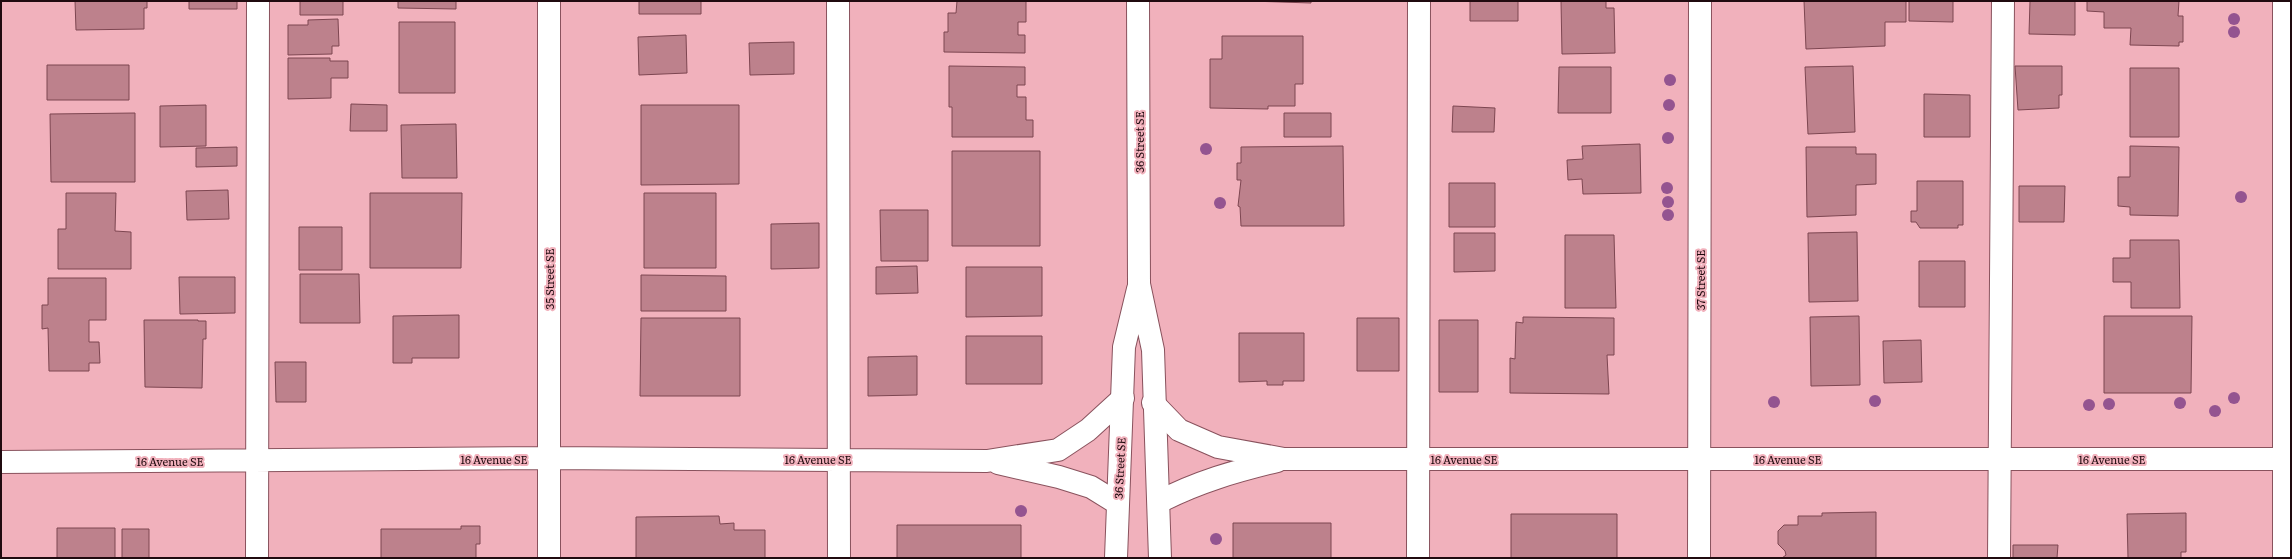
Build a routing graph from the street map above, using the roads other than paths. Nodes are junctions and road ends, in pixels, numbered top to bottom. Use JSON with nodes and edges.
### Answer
{"nodes":[{"id":1,"x":258,"y":1,"type":"edge"},
{"id":2,"x":549,"y":1,"type":"edge"},
{"id":3,"x":838,"y":1,"type":"edge"},
{"id":4,"x":1138,"y":1,"type":"edge"},
{"id":5,"x":1419,"y":1,"type":"edge"},
{"id":6,"x":1700,"y":1,"type":"edge"},
{"id":7,"x":2003,"y":1,"type":"edge"},
{"id":8,"x":2284,"y":1,"type":"edge"},
{"id":9,"x":1139,"y":284,"type":"junction"},
{"id":10,"x":1123,"y":398,"type":"junction"},
{"id":11,"x":1153,"y":403,"type":"junction"},
{"id":12,"x":548,"y":458,"type":"junction"},
{"id":13,"x":1284,"y":459,"type":"junction"},
{"id":14,"x":256,"y":460,"type":"junction"},
{"id":15,"x":839,"y":460,"type":"junction"},
{"id":16,"x":1418,"y":460,"type":"junction"},
{"id":17,"x":1700,"y":460,"type":"junction"},
{"id":18,"x":1999,"y":460,"type":"junction"},
{"id":19,"x":2287,"y":460,"type":"edge"},
{"id":20,"x":987,"y":461,"type":"junction"},
{"id":21,"x":1,"y":462,"type":"edge"},
{"id":22,"x":1159,"y":502,"type":"junction"},
{"id":23,"x":1117,"y":503,"type":"junction"},
{"id":24,"x":257,"y":558,"type":"edge"},
{"id":25,"x":549,"y":558,"type":"edge"},
{"id":26,"x":839,"y":558,"type":"edge"},
{"id":27,"x":1116,"y":558,"type":"edge"},
{"id":28,"x":1160,"y":558,"type":"edge"},
{"id":29,"x":1418,"y":558,"type":"edge"},
{"id":30,"x":1700,"y":558,"type":"edge"},
{"id":31,"x":1999,"y":558,"type":"edge"},
{"id":32,"x":2284,"y":558,"type":"edge"}],
"edges":[{"from":1,"to":14,"type":"street"},
{"from":2,"to":12,"type":"street","name":"35 Street SE"},
{"from":3,"to":15,"type":"street"},
{"from":4,"to":9,"type":"street","name":"36 Street SE"},
{"from":5,"to":16,"type":"street"},
{"from":6,"to":17,"type":"street","name":"37 Street SE"},
{"from":7,"to":18,"type":"street"},
{"from":8,"to":19,"type":"street"},
{"from":9,"to":10,"type":"street","name":"36 Street SE"},
{"from":9,"to":11,"type":"street","name":"36 Street SE"},
{"from":10,"to":20,"type":"street","name":"16 Avenue SE"},
{"from":10,"to":23,"type":"street","name":"36 Street SE"},
{"from":11,"to":13,"type":"street","name":"16 Avenue SE"},
{"from":11,"to":22,"type":"street","name":"36 Street SE"},
{"from":12,"to":14,"type":"street","name":"16 Avenue SE"},
{"from":12,"to":15,"type":"street","name":"16 Avenue SE"},
{"from":12,"to":25,"type":"street","name":"35 Street SE"},
{"from":13,"to":16,"type":"street","name":"16 Avenue SE"},
{"from":13,"to":22,"type":"street","name":"16 Avenue SE"},
{"from":14,"to":21,"type":"street","name":"16 Avenue SE"},
{"from":14,"to":24,"type":"street"},
{"from":15,"to":20,"type":"street","name":"16 Avenue SE"},
{"from":15,"to":26,"type":"street"},
{"from":16,"to":17,"type":"street","name":"16 Avenue SE"},
{"from":16,"to":29,"type":"street"},
{"from":17,"to":18,"type":"street","name":"16 Avenue SE"},
{"from":17,"to":30,"type":"street","name":"37 Street SE"},
{"from":18,"to":19,"type":"street","name":"16 Avenue SE"},
{"from":18,"to":31,"type":"street"},
{"from":19,"to":32,"type":"street"},
{"from":20,"to":23,"type":"street","name":"16 Avenue SE"},
{"from":22,"to":28,"type":"street","name":"36 Street SE"},
{"from":23,"to":27,"type":"street","name":"36 Street SE"}]}
